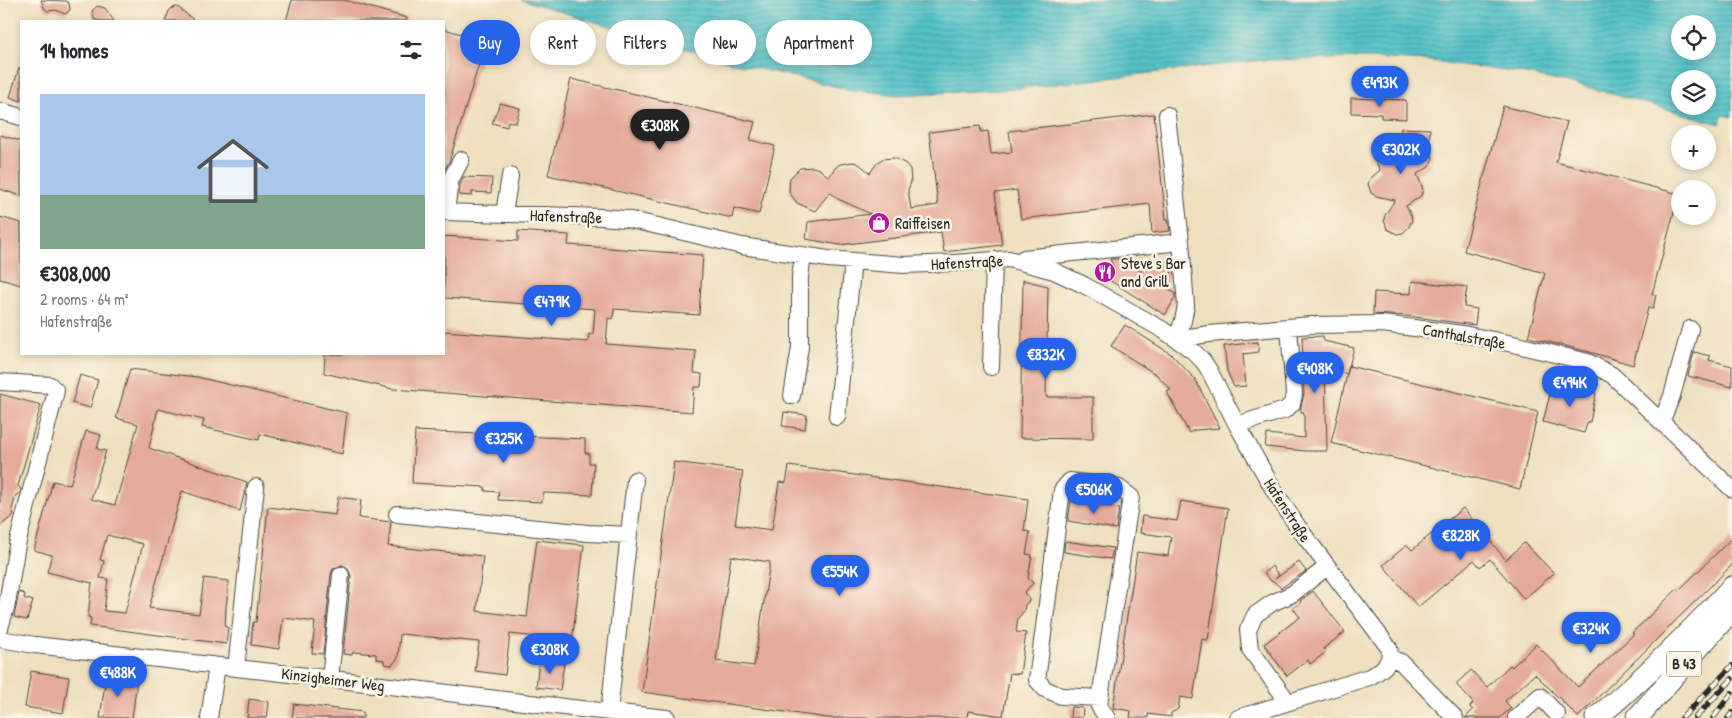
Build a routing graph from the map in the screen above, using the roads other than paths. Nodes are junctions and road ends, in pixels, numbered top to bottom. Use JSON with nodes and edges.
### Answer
{"nodes":[{"id":1,"x":0,"y":110,"type":"edge"},
{"id":2,"x":1167,"y":115,"type":"dead end"},
{"id":3,"x":20,"y":117,"type":"edge"},
{"id":4,"x":461,"y":160,"type":"dead end"},
{"id":5,"x":510,"y":176,"type":"dead end"},
{"id":6,"x":445,"y":212,"type":"edge"},
{"id":7,"x":504,"y":214,"type":"junction"},
{"id":8,"x":1181,"y":242,"type":"junction"},
{"id":9,"x":803,"y":256,"type":"junction"},
{"id":10,"x":1001,"y":260,"type":"junction"},
{"id":11,"x":854,"y":261,"type":"junction"},
{"id":12,"x":1289,"y":327,"type":"junction"},
{"id":13,"x":1690,"y":329,"type":"dead end"},
{"id":14,"x":1176,"y":339,"type":"junction"},
{"id":15,"x":991,"y":366,"type":"dead end"},
{"id":16,"x":0,"y":382,"type":"edge"},
{"id":17,"x":792,"y":396,"type":"dead end"},
{"id":18,"x":837,"y":417,"type":"dead end"},
{"id":19,"x":1661,"y":422,"type":"junction"},
{"id":20,"x":1237,"y":425,"type":"junction"},
{"id":21,"x":635,"y":480,"type":"dead end"},
{"id":22,"x":256,"y":487,"type":"dead end"},
{"id":23,"x":1732,"y":490,"type":"edge"},
{"id":24,"x":398,"y":514,"type":"dead end"},
{"id":25,"x":629,"y":535,"type":"junction"},
{"id":26,"x":1327,"y":567,"type":"junction"},
{"id":27,"x":341,"y":575,"type":"dead end"},
{"id":28,"x":1732,"y":587,"type":"edge"},
{"id":29,"x":1732,"y":610,"type":"edge"},
{"id":30,"x":0,"y":628,"type":"edge"},
{"id":31,"x":0,"y":639,"type":"edge"},
{"id":32,"x":1389,"y":658,"type":"junction"},
{"id":33,"x":217,"y":666,"type":"junction"},
{"id":34,"x":236,"y":668,"type":"junction"},
{"id":35,"x":330,"y":678,"type":"junction"},
{"id":36,"x":1100,"y":698,"type":"junction"},
{"id":37,"x":1288,"y":702,"type":"junction"},
{"id":38,"x":609,"y":712,"type":"junction"},
{"id":39,"x":1262,"y":713,"type":"edge"},
{"id":40,"x":1557,"y":714,"type":"dead end"},
{"id":41,"x":656,"y":717,"type":"edge"},
{"id":42,"x":209,"y":718,"type":"edge"},
{"id":43,"x":1107,"y":718,"type":"edge"},
{"id":44,"x":1238,"y":718,"type":"edge"},
{"id":45,"x":1455,"y":718,"type":"edge"},
{"id":46,"x":1516,"y":718,"type":"edge"},
{"id":47,"x":1596,"y":718,"type":"edge"},
{"id":48,"x":1637,"y":718,"type":"edge"}],
"edges":[{"from":1,"to":3,"type":"street"},
{"from":2,"to":8,"type":"street"},
{"from":4,"to":6,"type":"street"},
{"from":5,"to":7,"type":"street"},
{"from":6,"to":7,"type":"street","name":"Hafenstraße"},
{"from":7,"to":9,"type":"street","name":"Hafenstraße"},
{"from":8,"to":10,"type":"street"},
{"from":8,"to":14,"type":"street"},
{"from":9,"to":11,"type":"street","name":"Hafenstraße"},
{"from":9,"to":17,"type":"street"},
{"from":10,"to":11,"type":"street","name":"Hafenstraße"},
{"from":10,"to":14,"type":"street","name":"Hafenstraße"},
{"from":10,"to":15,"type":"street"},
{"from":11,"to":18,"type":"street"},
{"from":12,"to":14,"type":"street","name":"Canthalstraße"},
{"from":12,"to":19,"type":"street","name":"Canthalstraße"},
{"from":12,"to":20,"type":"street"},
{"from":13,"to":19,"type":"street"},
{"from":14,"to":20,"type":"street","name":"Hafenstraße"},
{"from":16,"to":30,"type":"street"},
{"from":19,"to":23,"type":"street","name":"Canthalstraße"},
{"from":20,"to":26,"type":"street","name":"Hafenstraße"},
{"from":21,"to":25,"type":"street"},
{"from":22,"to":34,"type":"street"},
{"from":24,"to":25,"type":"street"},
{"from":25,"to":38,"type":"street"},
{"from":26,"to":32,"type":"street","name":"Hafenstraße"},
{"from":26,"to":37,"type":"street"},
{"from":27,"to":35,"type":"street"},
{"from":28,"to":47,"type":"main road","number":"B 43"},
{"from":29,"to":48,"type":"main road","number":"B 43"},
{"from":31,"to":33,"type":"street","name":"Kinzigheimer Weg"},
{"from":32,"to":37,"type":"street"},
{"from":32,"to":45,"type":"street"},
{"from":33,"to":34,"type":"street","name":"Kinzigheimer Weg"},
{"from":33,"to":42,"type":"street"},
{"from":34,"to":35,"type":"street","name":"Kinzigheimer Weg"},
{"from":35,"to":38,"type":"street","name":"Kinzigheimer Weg"},
{"from":36,"to":36,"type":"street"},
{"from":36,"to":43,"type":"street"},
{"from":37,"to":39,"type":"street"},
{"from":38,"to":41,"type":"street","name":"Kinzigheimer Weg"},
{"from":39,"to":44,"type":"street"},
{"from":40,"to":46,"type":"street"}]}
